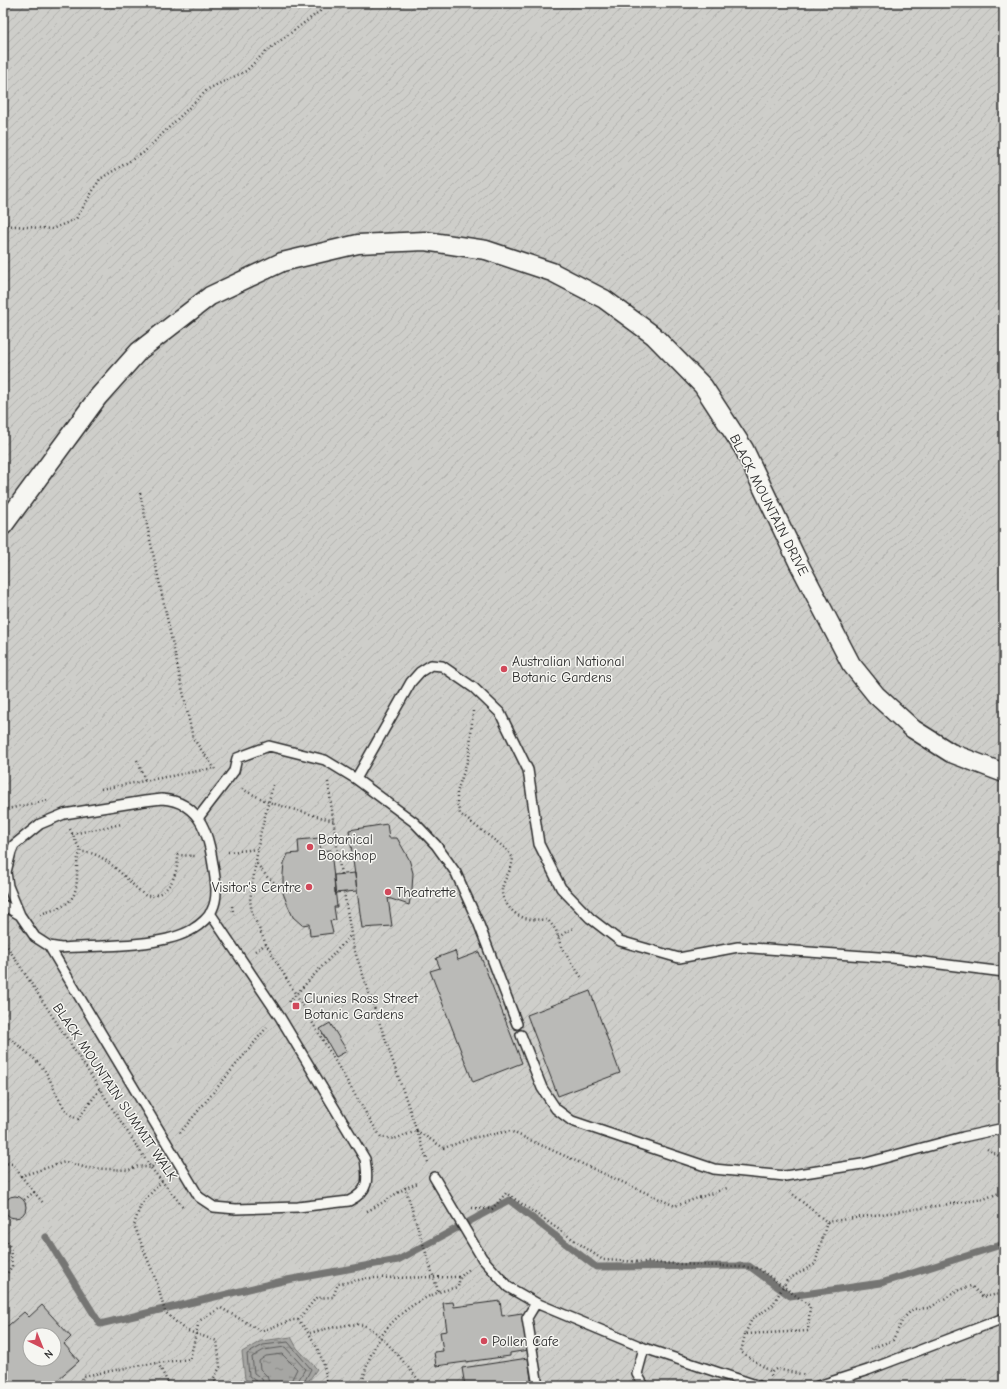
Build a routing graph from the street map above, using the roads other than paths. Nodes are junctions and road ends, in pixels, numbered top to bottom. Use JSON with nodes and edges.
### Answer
{"nodes":[{"id":1,"x":3,"y":526,"type":"edge"},
{"id":2,"x":1004,"y":773,"type":"edge"},
{"id":3,"x":356,"y":779,"type":"junction"},
{"id":4,"x":198,"y":818,"type":"junction"},
{"id":5,"x":5,"y":874,"type":"edge"},
{"id":6,"x":3,"y":904,"type":"edge"},
{"id":7,"x":210,"y":913,"type":"junction"},
{"id":8,"x":21,"y":917,"type":"junction"},
{"id":9,"x":49,"y":946,"type":"junction"},
{"id":10,"x":1004,"y":972,"type":"edge"},
{"id":11,"x":517,"y":1024,"type":"dead end"},
{"id":12,"x":521,"y":1035,"type":"dead end"},
{"id":13,"x":1004,"y":1128,"type":"edge"},
{"id":14,"x":434,"y":1177,"type":"road end"},
{"id":15,"x":536,"y":1303,"type":"junction"},
{"id":16,"x":1004,"y":1318,"type":"edge"},
{"id":17,"x":644,"y":1348,"type":"junction"},
{"id":18,"x":538,"y":1386,"type":"edge"},
{"id":19,"x":644,"y":1386,"type":"edge"},
{"id":20,"x":759,"y":1386,"type":"edge"},
{"id":21,"x":818,"y":1386,"type":"edge"}],
"edges":[{"from":1,"to":2,"type":"street","name":"BLACK MOUNTAIN DRIVE"},
{"from":3,"to":4,"type":"lane"},
{"from":3,"to":10,"type":"lane"},
{"from":3,"to":11,"type":"lane"},
{"from":4,"to":5,"type":"lane"},
{"from":4,"to":7,"type":"lane"},
{"from":5,"to":8,"type":"lane"},
{"from":6,"to":8,"type":"lane"},
{"from":7,"to":9,"type":"lane"},
{"from":7,"to":9,"type":"lane"},
{"from":8,"to":9,"type":"lane"},
{"from":12,"to":13,"type":"lane"},
{"from":14,"to":15,"type":"lane"},
{"from":15,"to":17,"type":"lane"},
{"from":15,"to":18,"type":"lane"},
{"from":16,"to":21,"type":"lane"},
{"from":17,"to":19,"type":"lane"},
{"from":17,"to":20,"type":"lane"}]}
